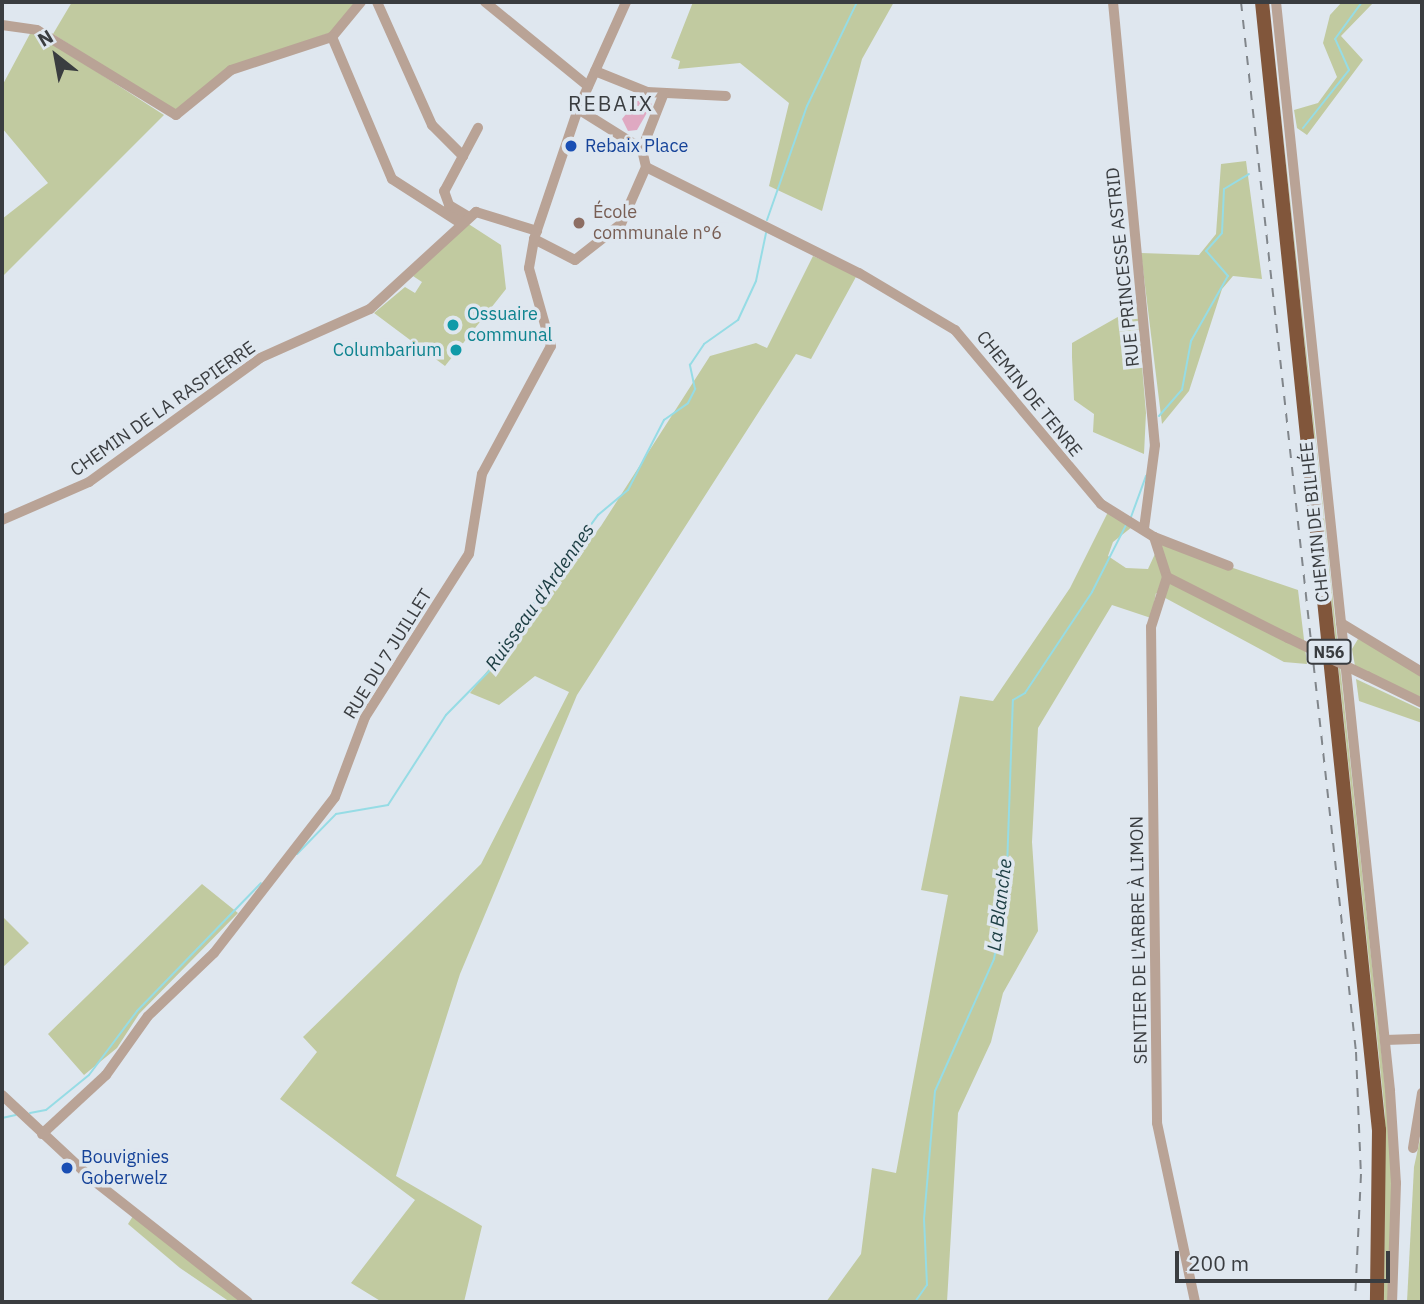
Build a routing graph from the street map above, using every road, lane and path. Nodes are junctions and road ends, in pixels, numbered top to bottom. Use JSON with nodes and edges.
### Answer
{"nodes":[{"id":1,"x":361,"y":2,"type":"edge"},
{"id":2,"x":377,"y":2,"type":"edge"},
{"id":3,"x":485,"y":2,"type":"edge"},
{"id":4,"x":626,"y":2,"type":"edge"},
{"id":5,"x":1113,"y":2,"type":"edge"},
{"id":6,"x":1262,"y":2,"type":"edge"},
{"id":7,"x":1276,"y":2,"type":"edge"},
{"id":8,"x":2,"y":25,"type":"edge"},
{"id":9,"x":332,"y":37,"type":"junction"},
{"id":10,"x":595,"y":71,"type":"junction"},
{"id":11,"x":588,"y":86,"type":"junction"},
{"id":12,"x":664,"y":93,"type":"junction"},
{"id":13,"x":726,"y":96,"type":"dead end"},
{"id":14,"x":578,"y":109,"type":"junction"},
{"id":15,"x":478,"y":128,"type":"dead end"},
{"id":16,"x":642,"y":149,"type":"junction"},
{"id":17,"x":463,"y":156,"type":"junction"},
{"id":18,"x":646,"y":167,"type":"junction"},
{"id":19,"x":464,"y":219,"type":"junction"},
{"id":20,"x":536,"y":235,"type":"junction"},
{"id":21,"x":2,"y":520,"type":"edge"},
{"id":22,"x":1144,"y":528,"type":"junction"},
{"id":23,"x":1154,"y":537,"type":"junction"},
{"id":24,"x":1229,"y":566,"type":"dead end"},
{"id":25,"x":1167,"y":577,"type":"junction"},
{"id":26,"x":1341,"y":623,"type":"junction"},
{"id":27,"x":1422,"y":672,"type":"edge"},
{"id":28,"x":1422,"y":703,"type":"edge"},
{"id":29,"x":1422,"y":1039,"type":"edge"},
{"id":30,"x":1385,"y":1040,"type":"junction"},
{"id":31,"x":1422,"y":1093,"type":"edge"},
{"id":32,"x":2,"y":1095,"type":"edge"},
{"id":33,"x":42,"y":1134,"type":"junction"},
{"id":34,"x":1413,"y":1148,"type":"dead end"},
{"id":35,"x":248,"y":1302,"type":"edge"},
{"id":36,"x":1195,"y":1302,"type":"edge"},
{"id":37,"x":1377,"y":1302,"type":"edge"},
{"id":38,"x":1392,"y":1302,"type":"edge"}],
"edges":[{"from":1,"to":9,"type":"street"},
{"from":2,"to":17,"type":"street"},
{"from":3,"to":11,"type":"street"},
{"from":4,"to":10,"type":"street","name":"RUE DU 7 JUILLET"},
{"from":5,"to":22,"type":"street","name":"RUE PRINCESSE ASTRID"},
{"from":6,"to":37,"type":"highway","number":"N56"},
{"from":7,"to":26,"type":"street","name":"CHEMIN DE BILHÉE"},
{"from":8,"to":9,"type":"street"},
{"from":9,"to":19,"type":"street"},
{"from":10,"to":11,"type":"street","name":"RUE DU 7 JUILLET"},
{"from":10,"to":12,"type":"street"},
{"from":11,"to":14,"type":"street","name":"RUE DU 7 JUILLET"},
{"from":12,"to":13,"type":"street"},
{"from":12,"to":16,"type":"street"},
{"from":14,"to":16,"type":"street"},
{"from":14,"to":20,"type":"street","name":"RUE DU 7 JUILLET"},
{"from":15,"to":17,"type":"street"},
{"from":16,"to":18,"type":"street"},
{"from":17,"to":19,"type":"street"},
{"from":18,"to":20,"type":"street"},
{"from":18,"to":22,"type":"street","name":"CHEMIN DE TENRE"},
{"from":19,"to":20,"type":"street"},
{"from":19,"to":21,"type":"street","name":"CHEMIN DE LA RASPIERRE"},
{"from":20,"to":33,"type":"street","name":"RUE DU 7 JUILLET"},
{"from":22,"to":23,"type":"street","name":"CHEMIN DE TENRE"},
{"from":23,"to":24,"type":"street","name":"CHEMIN DE TENRE"},
{"from":23,"to":25,"type":"street"},
{"from":25,"to":28,"type":"street","bridge":true},
{"from":25,"to":36,"type":"street","name":"SENTIER DE L'ARBRE À LIMON"},
{"from":26,"to":27,"type":"street"},
{"from":26,"to":30,"type":"street","name":"CHEMIN DE BILHÉE"},
{"from":29,"to":30,"type":"street"},
{"from":30,"to":38,"type":"street","name":"CHEMIN DE BILHÉE"},
{"from":31,"to":34,"type":"street"},
{"from":32,"to":33,"type":"street"},
{"from":33,"to":35,"type":"street"}]}
